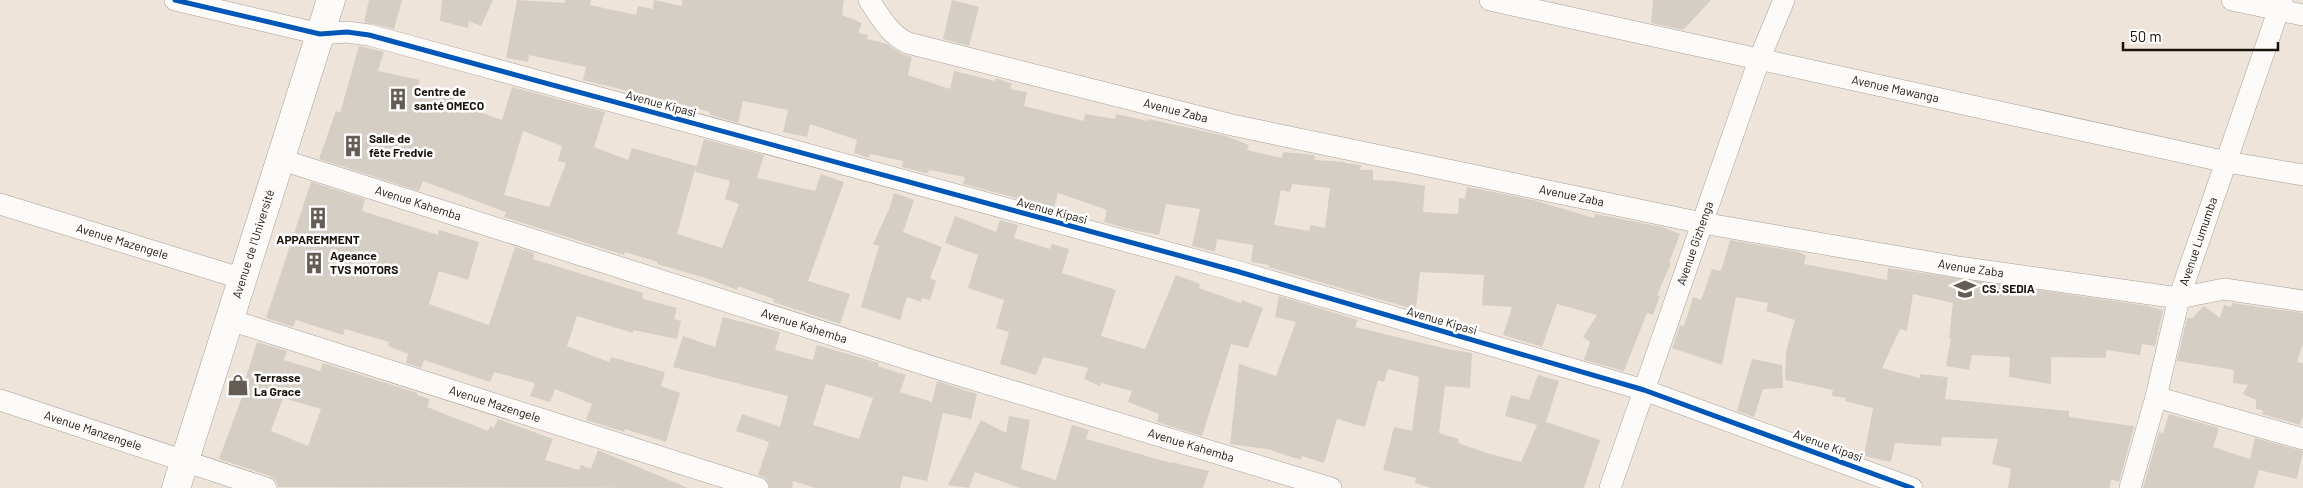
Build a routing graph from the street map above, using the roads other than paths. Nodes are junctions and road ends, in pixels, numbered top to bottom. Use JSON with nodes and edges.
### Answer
{"nodes":[{"id":1,"x":175,"y":0,"type":"edge"},
{"id":2,"x":331,"y":0,"type":"edge"},
{"id":3,"x":869,"y":0,"type":"edge"},
{"id":4,"x":1490,"y":0,"type":"edge"},
{"id":5,"x":1784,"y":0,"type":"edge"},
{"id":6,"x":2232,"y":0,"type":"edge"},
{"id":7,"x":2280,"y":5,"type":"edge"},
{"id":8,"x":2303,"y":16,"type":"edge"},
{"id":9,"x":320,"y":34,"type":"junction"},
{"id":10,"x":1759,"y":60,"type":"junction"},
{"id":11,"x":279,"y":159,"type":"junction"},
{"id":12,"x":2227,"y":162,"type":"junction"},
{"id":13,"x":2303,"y":175,"type":"edge"},
{"id":14,"x":0,"y":204,"type":"edge"},
{"id":15,"x":1702,"y":222,"type":"junction"},
{"id":16,"x":243,"y":279,"type":"junction"},
{"id":17,"x":2179,"y":298,"type":"junction"},
{"id":18,"x":2303,"y":301,"type":"edge"},
{"id":19,"x":230,"y":320,"type":"junction"},
{"id":20,"x":1644,"y":390,"type":"junction"},
{"id":21,"x":2156,"y":397,"type":"junction"},
{"id":22,"x":0,"y":400,"type":"edge"},
{"id":23,"x":2303,"y":439,"type":"edge"},
{"id":24,"x":184,"y":461,"type":"junction"},
{"id":25,"x":176,"y":488,"type":"edge"},
{"id":26,"x":266,"y":488,"type":"edge"},
{"id":27,"x":758,"y":488,"type":"edge"},
{"id":28,"x":1331,"y":488,"type":"edge"},
{"id":29,"x":1610,"y":488,"type":"edge"},
{"id":30,"x":1912,"y":488,"type":"edge"},
{"id":31,"x":2130,"y":488,"type":"edge"}],
"edges":[{"from":1,"to":9,"type":"street","name":"Avenue Kipasi"},
{"from":2,"to":9,"type":"main road","name":"Avenue de l’Université"},
{"from":3,"to":15,"type":"street","name":"Avenue Zaba"},
{"from":4,"to":10,"type":"street","name":"Avenue Mawanga"},
{"from":5,"to":10,"type":"street","name":"Avenue Gizhenga"},
{"from":6,"to":7,"type":"street"},
{"from":7,"to":8,"type":"street"},
{"from":7,"to":12,"type":"street","name":"Avenue Lumumba"},
{"from":9,"to":11,"type":"main road","name":"Avenue de l’Université"},
{"from":9,"to":20,"type":"street","name":"Avenue Kipasi"},
{"from":10,"to":12,"type":"street","name":"Avenue Mawanga"},
{"from":10,"to":15,"type":"street","name":"Avenue Gizhenga"},
{"from":11,"to":16,"type":"main road","name":"Avenue de l’Université"},
{"from":11,"to":28,"type":"street","name":"Avenue Kahemba"},
{"from":12,"to":13,"type":"street","name":"Avenue Mawanga"},
{"from":12,"to":17,"type":"street","name":"Avenue Lumumba"},
{"from":14,"to":16,"type":"street","name":"Avenue Mazengele"},
{"from":15,"to":17,"type":"street","name":"Avenue Zaba"},
{"from":15,"to":20,"type":"street","name":"Avenue Gizhenga"},
{"from":16,"to":19,"type":"main road","name":"Avenue de l’Université"},
{"from":17,"to":18,"type":"street","name":"Avenue Zaba"},
{"from":17,"to":21,"type":"street","name":"Avenue Lumumba"},
{"from":19,"to":24,"type":"main road","name":"Avenue de l’Université"},
{"from":19,"to":27,"type":"street","name":"Avenue Mazengele"},
{"from":20,"to":29,"type":"street","name":"Avenue Gizhenga"},
{"from":20,"to":30,"type":"street","name":"Avenue Kipasi"},
{"from":21,"to":23,"type":"street"},
{"from":21,"to":31,"type":"street","name":"Avenue Lumumba"},
{"from":22,"to":24,"type":"street","name":"Avenue Manzengele"},
{"from":24,"to":25,"type":"main road","name":"Avenue de l’Université"},
{"from":24,"to":26,"type":"street","name":"Avenue Manzengele"}]}
